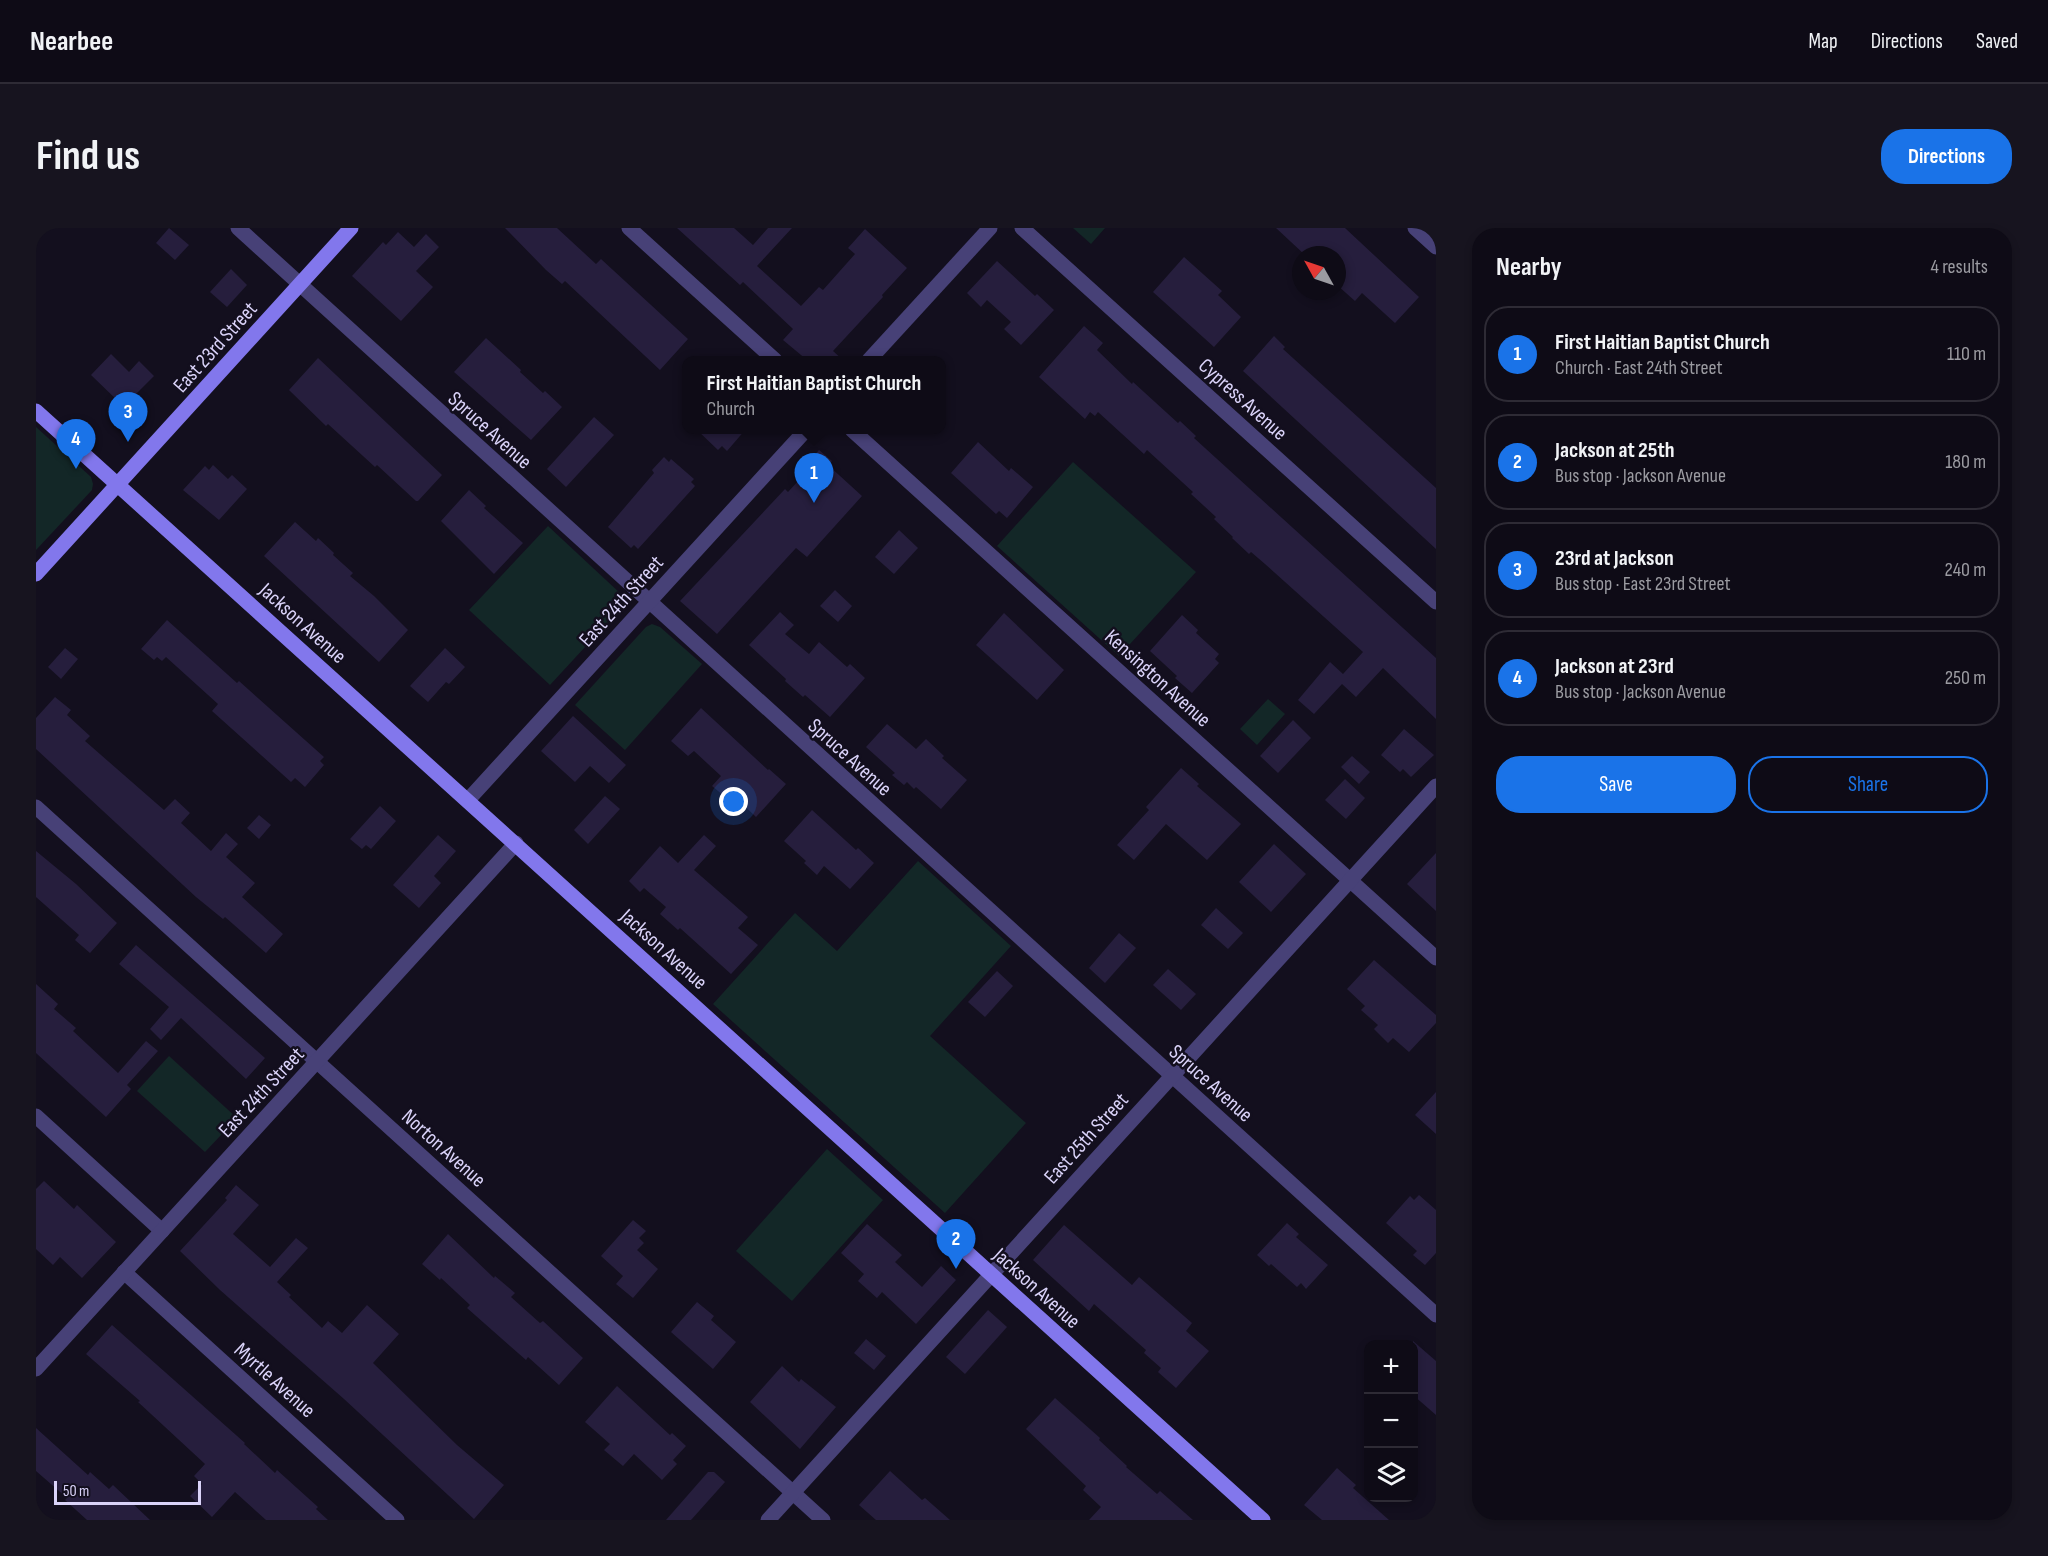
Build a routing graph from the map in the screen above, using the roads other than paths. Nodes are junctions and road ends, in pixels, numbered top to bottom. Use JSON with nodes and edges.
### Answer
{"nodes":[{"id":1,"x":238,"y":228,"type":"edge"},
{"id":2,"x":351,"y":228,"type":"edge"},
{"id":3,"x":629,"y":228,"type":"edge"},
{"id":4,"x":990,"y":228,"type":"edge"},
{"id":5,"x":1022,"y":228,"type":"edge"},
{"id":6,"x":1415,"y":228,"type":"edge"},
{"id":7,"x":1436,"y":247,"type":"edge"},
{"id":8,"x":300,"y":285,"type":"junction"},
{"id":9,"x":771,"y":356,"type":"edge"},
{"id":10,"x":873,"y":356,"type":"edge"},
{"id":11,"x":36,"y":411,"type":"edge"},
{"id":12,"x":801,"y":434,"type":"edge"},
{"id":13,"x":858,"y":434,"type":"edge"},
{"id":14,"x":118,"y":484,"type":"junction"},
{"id":15,"x":36,"y":574,"type":"edge"},
{"id":16,"x":648,"y":602,"type":"junction"},
{"id":17,"x":1436,"y":602,"type":"edge"},
{"id":18,"x":1436,"y":786,"type":"edge"},
{"id":19,"x":468,"y":800,"type":"junction"},
{"id":20,"x":36,"y":807,"type":"edge"},
{"id":21,"x":516,"y":843,"type":"junction"},
{"id":22,"x":1350,"y":880,"type":"junction"},
{"id":23,"x":1436,"y":958,"type":"edge"},
{"id":24,"x":317,"y":1062,"type":"junction"},
{"id":25,"x":1172,"y":1075,"type":"junction"},
{"id":26,"x":36,"y":1116,"type":"edge"},
{"id":27,"x":162,"y":1231,"type":"junction"},
{"id":28,"x":124,"y":1272,"type":"junction"},
{"id":29,"x":990,"y":1274,"type":"junction"},
{"id":30,"x":1436,"y":1315,"type":"edge"},
{"id":31,"x":36,"y":1369,"type":"edge"},
{"id":32,"x":792,"y":1493,"type":"junction"},
{"id":33,"x":397,"y":1520,"type":"edge"},
{"id":34,"x":768,"y":1520,"type":"edge"},
{"id":35,"x":823,"y":1520,"type":"edge"},
{"id":36,"x":1263,"y":1520,"type":"edge"}],
"edges":[{"from":1,"to":8,"type":"street","name":"Spruce Avenue"},
{"from":2,"to":8,"type":"street","name":"East 23rd Street"},
{"from":3,"to":9,"type":"street"},
{"from":4,"to":10,"type":"street"},
{"from":5,"to":17,"type":"street","name":"Cypress Avenue"},
{"from":6,"to":7,"type":"street"},
{"from":8,"to":14,"type":"street","name":"East 23rd Street"},
{"from":8,"to":16,"type":"street","name":"Spruce Avenue"},
{"from":11,"to":14,"type":"street","name":"Jackson Avenue"},
{"from":12,"to":16,"type":"street","name":"East 24th Street"},
{"from":13,"to":22,"type":"street","name":"Kensington Avenue"},
{"from":14,"to":15,"type":"street","name":"East 23rd Street"},
{"from":14,"to":19,"type":"street","name":"Jackson Avenue"},
{"from":16,"to":19,"type":"street","name":"East 24th Street"},
{"from":16,"to":25,"type":"street","name":"Spruce Avenue"},
{"from":18,"to":22,"type":"street","name":"East 25th Street"},
{"from":19,"to":21,"type":"street","name":"Jackson Avenue"},
{"from":20,"to":24,"type":"street","name":"Norton Avenue"},
{"from":21,"to":24,"type":"street","name":"East 24th Street"},
{"from":21,"to":29,"type":"street","name":"Jackson Avenue"},
{"from":22,"to":23,"type":"street","name":"Kensington Avenue"},
{"from":22,"to":25,"type":"street","name":"East 25th Street"},
{"from":24,"to":27,"type":"street","name":"East 24th Street"},
{"from":24,"to":32,"type":"street","name":"Norton Avenue"},
{"from":25,"to":29,"type":"street","name":"East 25th Street"},
{"from":25,"to":30,"type":"street","name":"Spruce Avenue"},
{"from":26,"to":27,"type":"street"},
{"from":27,"to":28,"type":"street","name":"East 24th Street"},
{"from":28,"to":31,"type":"street","name":"East 24th Street"},
{"from":28,"to":33,"type":"street","name":"Myrtle Avenue"},
{"from":29,"to":32,"type":"street","name":"East 25th Street"},
{"from":29,"to":36,"type":"street","name":"Jackson Avenue"},
{"from":32,"to":34,"type":"street","name":"East 25th Street"},
{"from":32,"to":35,"type":"street","name":"Norton Avenue"}]}
